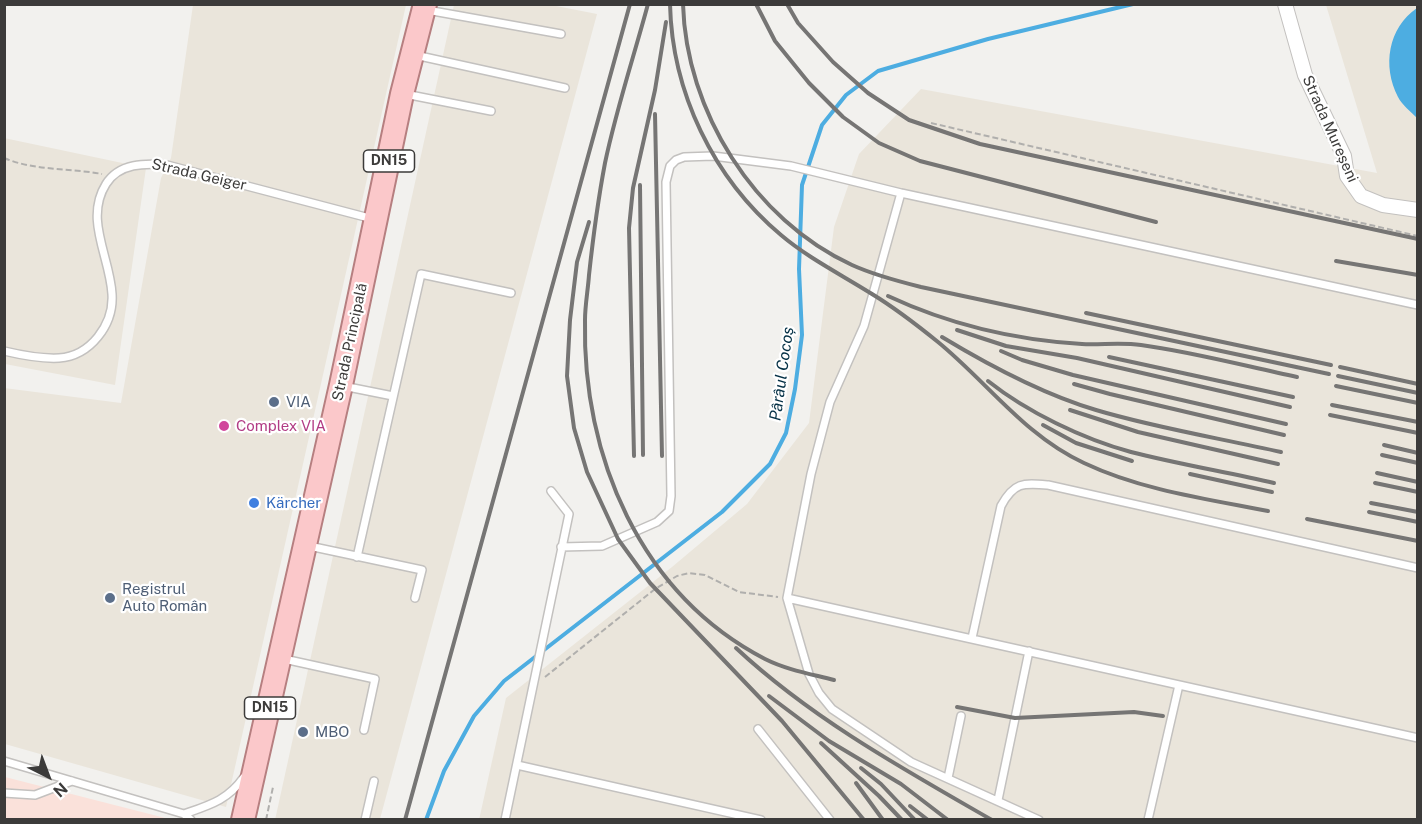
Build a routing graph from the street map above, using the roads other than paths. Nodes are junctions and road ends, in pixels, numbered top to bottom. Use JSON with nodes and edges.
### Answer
{"nodes":[{"id":1,"x":1285,"y":4,"type":"edge"},
{"id":2,"x":425,"y":7,"type":"edge"},
{"id":3,"x":561,"y":34,"type":"dead end"},
{"id":4,"x":412,"y":54,"type":"junction"},
{"id":5,"x":565,"y":88,"type":"dead end"},
{"id":6,"x":402,"y":94,"type":"junction"},
{"id":7,"x":491,"y":111,"type":"dead end"},
{"id":8,"x":901,"y":193,"type":"junction"},
{"id":9,"x":1418,"y":210,"type":"edge"},
{"id":10,"x":375,"y":220,"type":"junction"},
{"id":11,"x":511,"y":292,"type":"dead end"},
{"id":12,"x":1418,"y":305,"type":"edge"},
{"id":13,"x":4,"y":351,"type":"edge"},
{"id":14,"x":341,"y":386,"type":"junction"},
{"id":15,"x":393,"y":396,"type":"junction"},
{"id":16,"x":551,"y":491,"type":"dead end"},
{"id":17,"x":306,"y":545,"type":"junction"},
{"id":18,"x":561,"y":547,"type":"junction"},
{"id":19,"x":357,"y":556,"type":"junction"},
{"id":20,"x":1418,"y":568,"type":"edge"},
{"id":21,"x":416,"y":598,"type":"dead end"},
{"id":22,"x":787,"y":598,"type":"junction"},
{"id":23,"x":972,"y":638,"type":"junction"},
{"id":24,"x":1029,"y":651,"type":"junction"},
{"id":25,"x":281,"y":658,"type":"junction"},
{"id":26,"x":1179,"y":685,"type":"junction"},
{"id":27,"x":961,"y":716,"type":"dead end"},
{"id":28,"x":758,"y":729,"type":"dead end"},
{"id":29,"x":364,"y":730,"type":"dead end"},
{"id":30,"x":1418,"y":738,"type":"edge"},
{"id":31,"x":259,"y":757,"type":"junction"},
{"id":32,"x":4,"y":761,"type":"edge"},
{"id":33,"x":517,"y":765,"type":"junction"},
{"id":34,"x":948,"y":778,"type":"junction"},
{"id":35,"x":374,"y":780,"type":"dead end"},
{"id":36,"x":72,"y":781,"type":"junction"},
{"id":37,"x":4,"y":793,"type":"edge"},
{"id":38,"x":998,"y":800,"type":"junction"},
{"id":39,"x":185,"y":817,"type":"edge"},
{"id":40,"x":191,"y":819,"type":"edge"},
{"id":41,"x":243,"y":819,"type":"edge"},
{"id":42,"x":365,"y":819,"type":"edge"},
{"id":43,"x":505,"y":819,"type":"edge"},
{"id":44,"x":761,"y":819,"type":"edge"},
{"id":45,"x":830,"y":819,"type":"edge"},
{"id":46,"x":1039,"y":819,"type":"edge"},
{"id":47,"x":1148,"y":819,"type":"edge"}],
"edges":[{"from":1,"to":9,"type":"street","name":"Strada Mureșeni"},
{"from":2,"to":3,"type":"lane"},
{"from":2,"to":4,"type":"main road","name":"Strada Principală","number":"DN15"},
{"from":4,"to":5,"type":"lane"},
{"from":4,"to":6,"type":"main road","name":"Strada Principală","number":"DN15"},
{"from":6,"to":7,"type":"lane"},
{"from":6,"to":10,"type":"main road","name":"Strada Principală","number":"DN15"},
{"from":8,"to":12,"type":"lane"},
{"from":8,"to":18,"type":"lane"},
{"from":8,"to":22,"type":"lane"},
{"from":10,"to":13,"type":"lane","name":"Strada Geiger"},
{"from":10,"to":14,"type":"main road","name":"Strada Principală","number":"DN15"},
{"from":11,"to":15,"type":"lane"},
{"from":14,"to":15,"type":"lane"},
{"from":14,"to":17,"type":"main road","name":"Strada Principală","number":"DN15"},
{"from":15,"to":19,"type":"lane"},
{"from":16,"to":18,"type":"lane"},
{"from":17,"to":19,"type":"lane"},
{"from":17,"to":25,"type":"main road","name":"Strada Principală","number":"DN15"},
{"from":18,"to":33,"type":"lane"},
{"from":19,"to":21,"type":"lane"},
{"from":20,"to":23,"type":"lane"},
{"from":22,"to":23,"type":"lane"},
{"from":22,"to":34,"type":"lane"},
{"from":23,"to":24,"type":"lane"},
{"from":24,"to":26,"type":"lane"},
{"from":24,"to":38,"type":"lane"},
{"from":25,"to":29,"type":"lane"},
{"from":25,"to":31,"type":"main road","name":"Strada Principală","number":"DN15"},
{"from":26,"to":30,"type":"lane"},
{"from":26,"to":47,"type":"lane"},
{"from":27,"to":34,"type":"lane"},
{"from":28,"to":45,"type":"lane"},
{"from":31,"to":39,"type":"lane"},
{"from":31,"to":41,"type":"main road","name":"Strada Principală","number":"DN15"},
{"from":32,"to":36,"type":"lane"},
{"from":33,"to":43,"type":"lane"},
{"from":33,"to":44,"type":"lane"},
{"from":34,"to":38,"type":"lane"},
{"from":35,"to":42,"type":"lane"},
{"from":36,"to":37,"type":"lane"},
{"from":36,"to":39,"type":"lane"},
{"from":38,"to":46,"type":"lane"},
{"from":39,"to":40,"type":"lane"}]}
